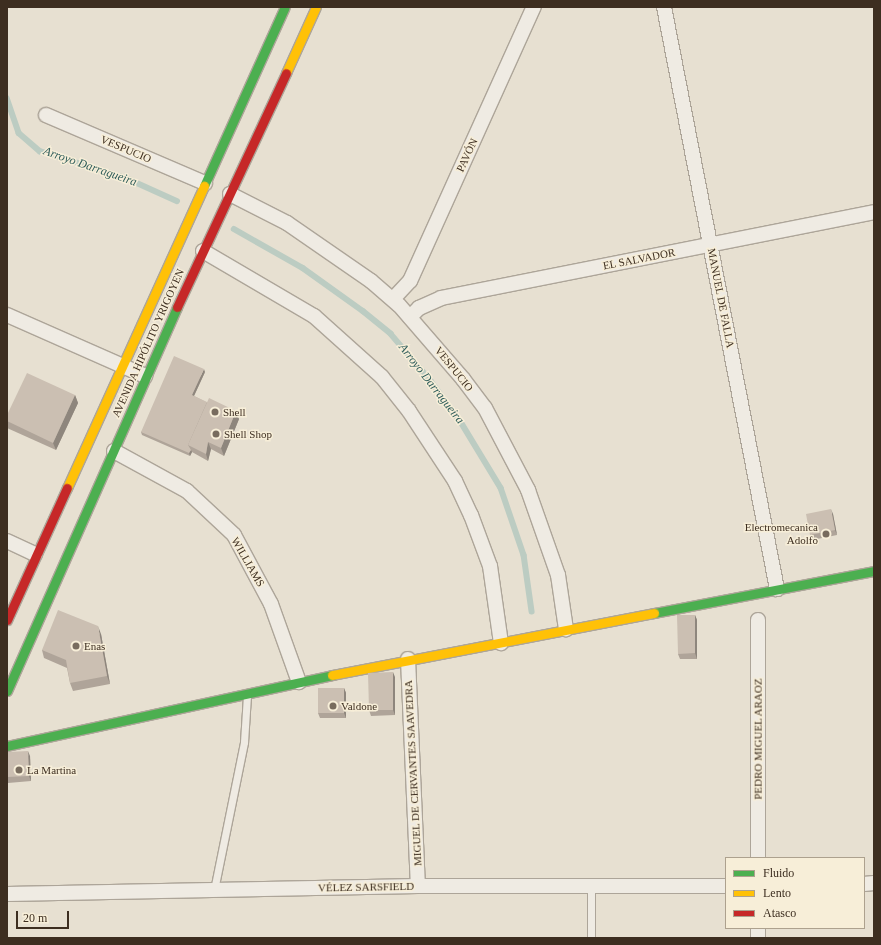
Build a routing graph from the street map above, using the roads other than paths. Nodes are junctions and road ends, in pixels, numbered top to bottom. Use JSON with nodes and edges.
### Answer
{"nodes":[{"id":1,"x":285,"y":7,"type":"edge"},
{"id":2,"x":316,"y":7,"type":"edge"},
{"id":3,"x":534,"y":7,"type":"edge"},
{"id":4,"x":664,"y":7,"type":"edge"},
{"id":5,"x":46,"y":115,"type":"dead end"},
{"id":6,"x":205,"y":184,"type":"junction"},
{"id":7,"x":230,"y":194,"type":"junction"},
{"id":8,"x":874,"y":212,"type":"edge"},
{"id":9,"x":710,"y":245,"type":"junction"},
{"id":10,"x":203,"y":251,"type":"junction"},
{"id":11,"x":393,"y":299,"type":"junction"},
{"id":12,"x":7,"y":315,"type":"edge"},
{"id":13,"x":410,"y":317,"type":"junction"},
{"id":14,"x":122,"y":366,"type":"junction"},
{"id":15,"x":145,"y":376,"type":"junction"},
{"id":16,"x":114,"y":451,"type":"junction"},
{"id":17,"x":7,"y":541,"type":"edge"},
{"id":18,"x":35,"y":554,"type":"junction"},
{"id":19,"x":874,"y":571,"type":"edge"},
{"id":20,"x":777,"y":589,"type":"junction"},
{"id":21,"x":7,"y":620,"type":"edge"},
{"id":22,"x":758,"y":620,"type":"dead end"},
{"id":23,"x":566,"y":629,"type":"junction"},
{"id":24,"x":501,"y":643,"type":"junction"},
{"id":25,"x":408,"y":659,"type":"junction"},
{"id":26,"x":299,"y":682,"type":"junction"},
{"id":27,"x":7,"y":691,"type":"edge"},
{"id":28,"x":247,"y":693,"type":"junction"},
{"id":29,"x":7,"y":746,"type":"edge"},
{"id":30,"x":758,"y":857,"type":"edge"},
{"id":31,"x":418,"y":886,"type":"junction"},
{"id":32,"x":591,"y":886,"type":"junction"},
{"id":33,"x":725,"y":886,"type":"edge"},
{"id":34,"x":214,"y":890,"type":"junction"},
{"id":35,"x":7,"y":894,"type":"edge"},
{"id":36,"x":591,"y":938,"type":"edge"}],
"edges":[{"from":1,"to":6,"type":"main road","name":"AVENIDA HIPÓLITO YRIGOYEN"},
{"from":2,"to":7,"type":"main road","name":"AVENIDA HIPÓLITO YRIGOYEN"},
{"from":3,"to":11,"type":"street","name":"PAVÓN"},
{"from":4,"to":9,"type":"street","name":"MANUEL DE FALLA"},
{"from":5,"to":6,"type":"street","name":"VESPUCIO"},
{"from":6,"to":14,"type":"main road","name":"AVENIDA HIPÓLITO YRIGOYEN"},
{"from":7,"to":10,"type":"main road","name":"AVENIDA HIPÓLITO YRIGOYEN"},
{"from":7,"to":11,"type":"street","name":"VESPUCIO"},
{"from":8,"to":9,"type":"street","name":"EL SALVADOR"},
{"from":9,"to":13,"type":"street","name":"EL SALVADOR"},
{"from":9,"to":20,"type":"street","name":"MANUEL DE FALLA"},
{"from":10,"to":15,"type":"main road","name":"AVENIDA HIPÓLITO YRIGOYEN"},
{"from":10,"to":24,"type":"street"},
{"from":11,"to":13,"type":"street","name":"VESPUCIO"},
{"from":12,"to":14,"type":"street"},
{"from":13,"to":23,"type":"street","name":"VESPUCIO"},
{"from":14,"to":15,"type":"street"},
{"from":14,"to":18,"type":"main road","name":"AVENIDA HIPÓLITO YRIGOYEN"},
{"from":15,"to":16,"type":"main road","name":"AVENIDA HIPÓLITO YRIGOYEN"},
{"from":16,"to":26,"type":"street","name":"WILLIAMS"},
{"from":16,"to":27,"type":"main road","name":"AVENIDA HIPÓLITO YRIGOYEN"},
{"from":17,"to":18,"type":"street"},
{"from":18,"to":21,"type":"main road","name":"AVENIDA HIPÓLITO YRIGOYEN"},
{"from":19,"to":20,"type":"main road"},
{"from":20,"to":23,"type":"main road"},
{"from":22,"to":30,"type":"street","name":"PEDRO MIGUEL ARAOZ"},
{"from":23,"to":24,"type":"main road"},
{"from":24,"to":25,"type":"main road"},
{"from":25,"to":26,"type":"main road"},
{"from":25,"to":31,"type":"street","name":"MIGUEL DE CERVANTES SAAVEDRA"},
{"from":26,"to":28,"type":"main road"},
{"from":28,"to":29,"type":"main road"},
{"from":28,"to":34,"type":"lane"},
{"from":31,"to":32,"type":"street","name":"VÉLEZ SARSFIELD"},
{"from":31,"to":34,"type":"street","name":"VÉLEZ SARSFIELD"},
{"from":32,"to":33,"type":"street","name":"VÉLEZ SARSFIELD"},
{"from":32,"to":36,"type":"lane"},
{"from":34,"to":35,"type":"street","name":"VÉLEZ SARSFIELD"}]}
